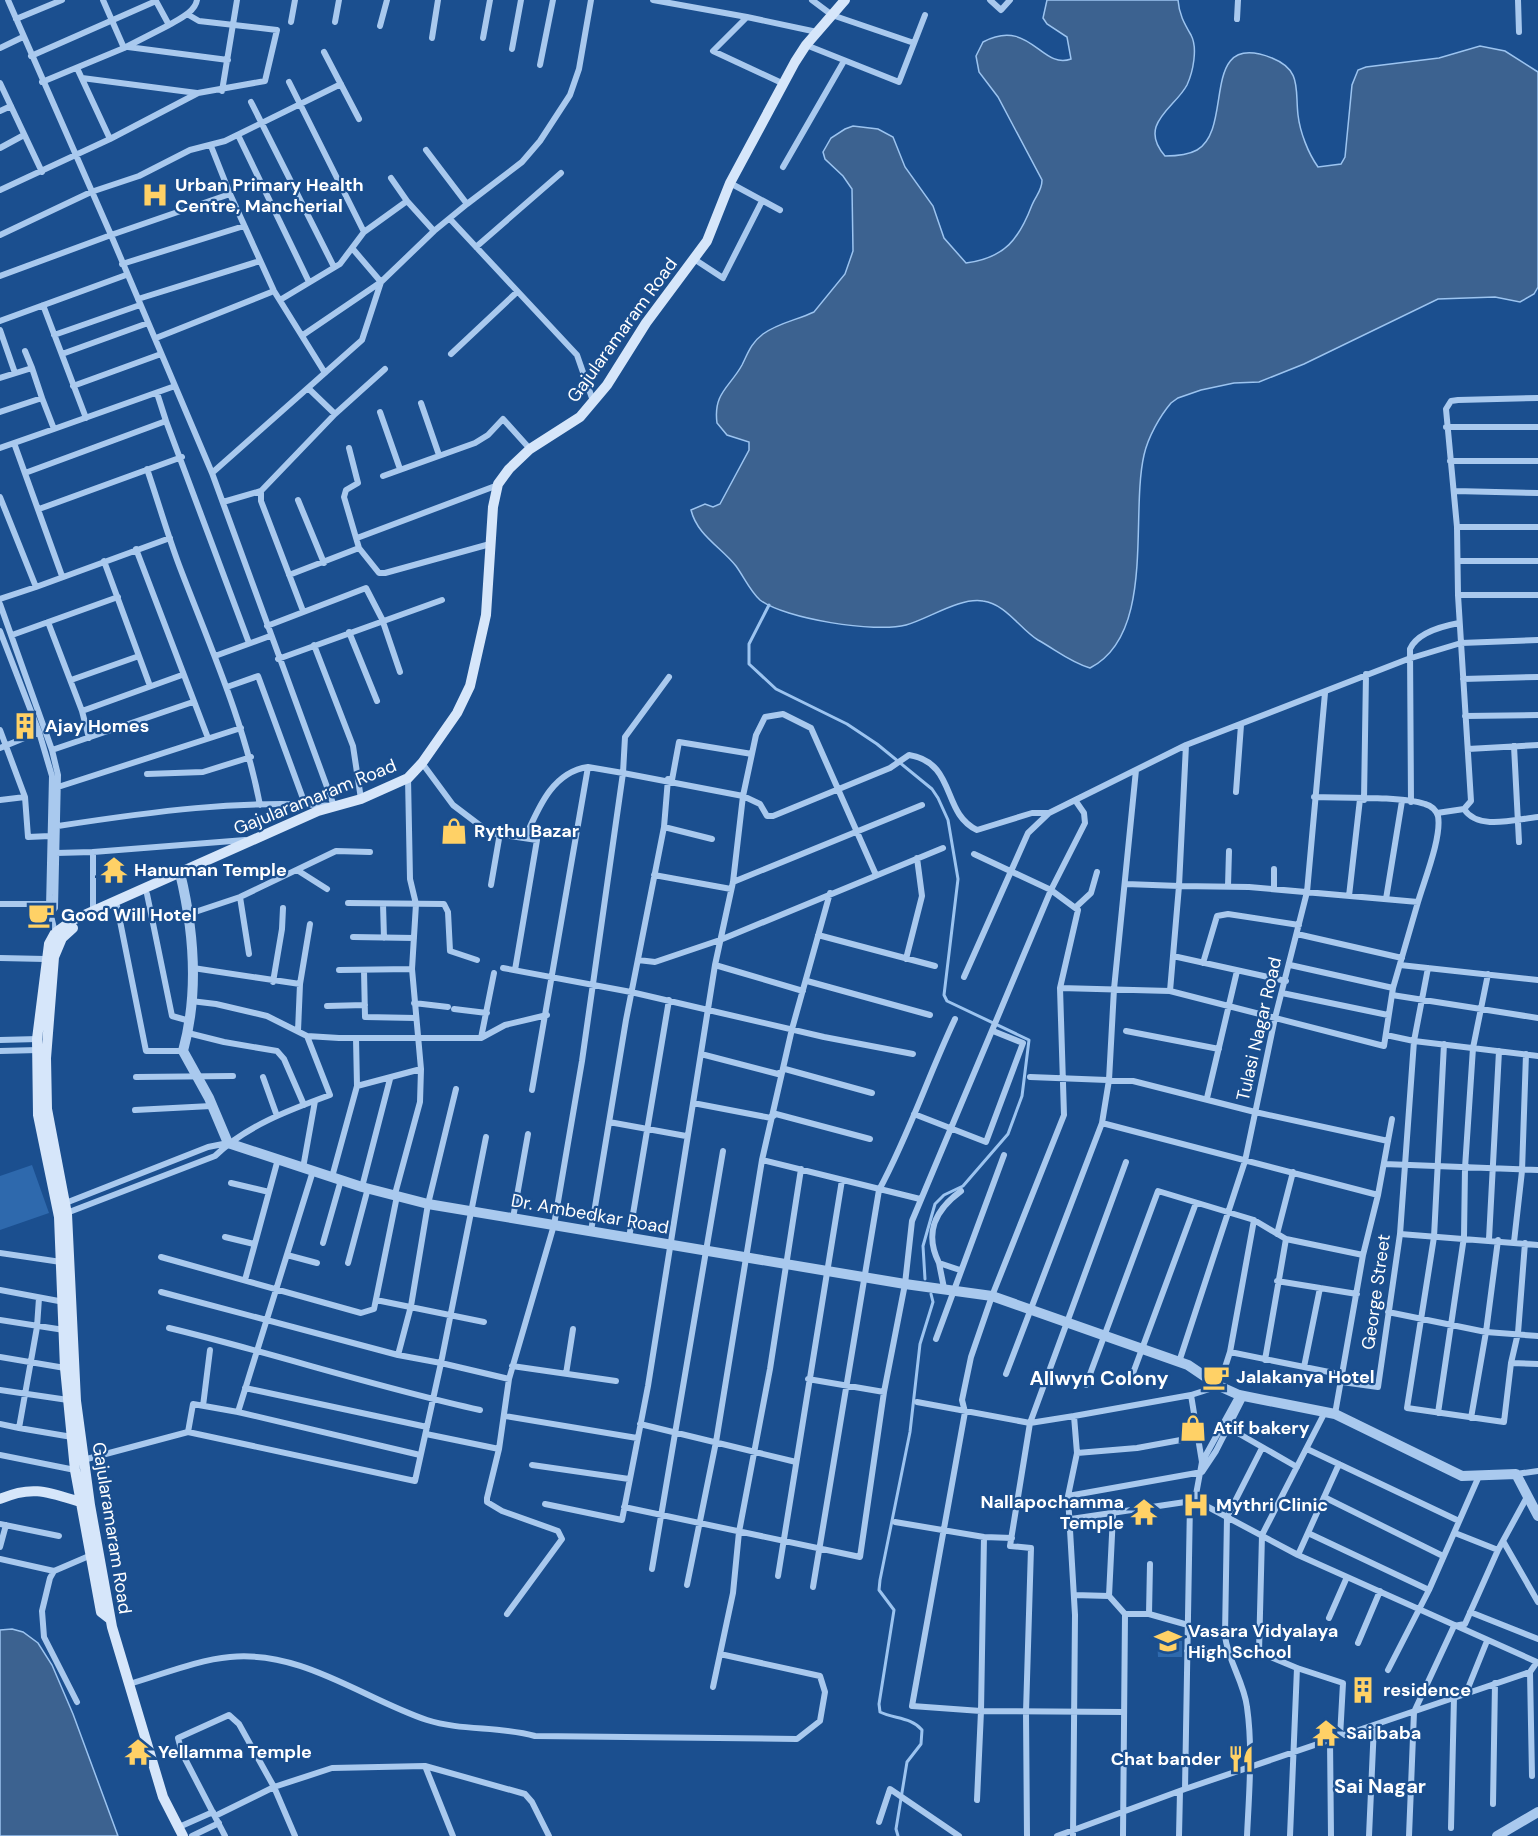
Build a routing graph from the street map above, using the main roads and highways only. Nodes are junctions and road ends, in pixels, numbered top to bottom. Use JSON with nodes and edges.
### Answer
{"nodes":[{"id":1,"x":844,"y":0,"type":"edge"},
{"id":2,"x":181,"y":876,"type":"junction"},
{"id":3,"x":42,"y":1045,"type":"junction"},
{"id":4,"x":62,"y":1210,"type":"junction"},
{"id":5,"x":0,"y":1498,"type":"edge"},
{"id":6,"x":80,"y":1502,"type":"junction"},
{"id":7,"x":110,"y":1619,"type":"junction"},
{"id":8,"x":181,"y":1831,"type":"edge"}],
"edges":[{"from":1,"to":2,"type":"main road","name":"Gajularamaram Road"},
{"from":2,"to":3,"type":"main road"},
{"from":2,"to":3,"type":"main road","name":"Gajularamaram Road"},
{"from":3,"to":4,"type":"main road","name":"Gajularamaram Road"},
{"from":4,"to":6,"type":"main road"},
{"from":4,"to":7,"type":"main road","name":"Gajularamaram Road"},
{"from":5,"to":6,"type":"main road"},
{"from":6,"to":7,"type":"main road"},
{"from":7,"to":8,"type":"main road","name":"Gajularamaram Road"}]}
